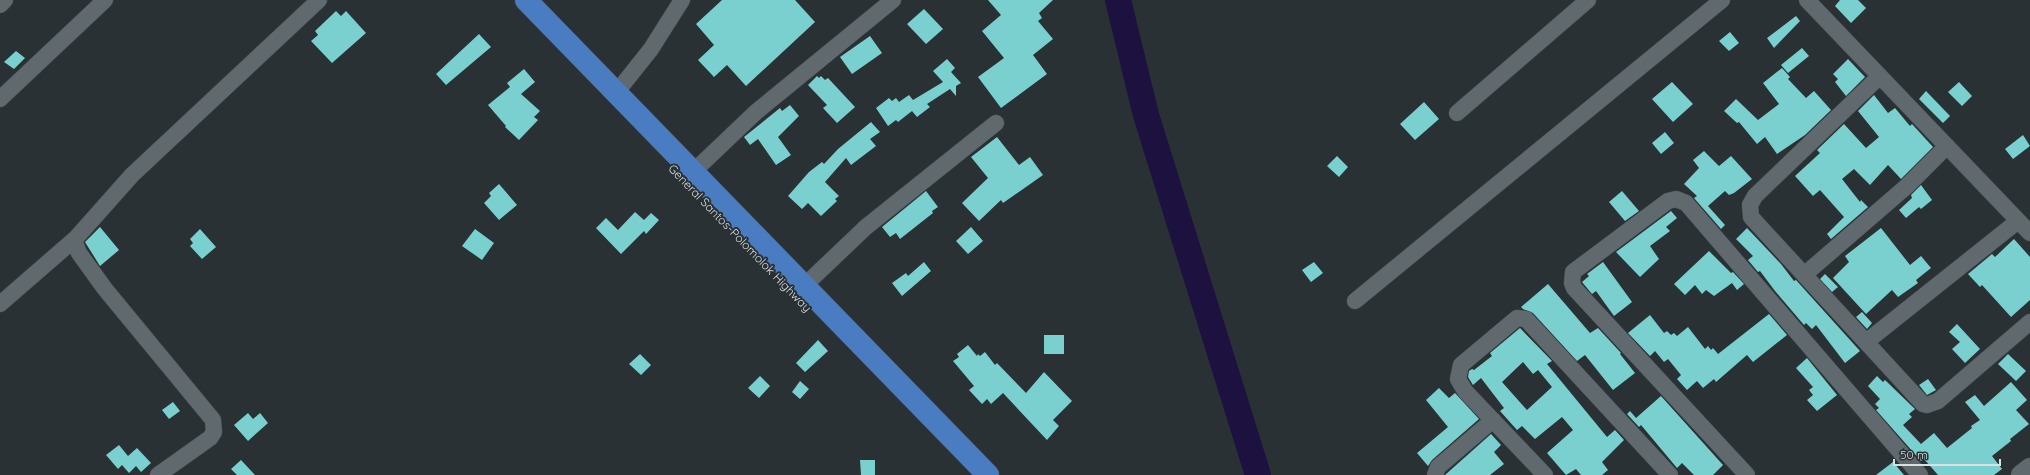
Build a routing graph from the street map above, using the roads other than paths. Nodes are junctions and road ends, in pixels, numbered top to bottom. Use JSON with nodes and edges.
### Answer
{"nodes":[{"id":1,"x":5,"y":0,"type":"edge"},
{"id":2,"x":105,"y":0,"type":"edge"},
{"id":3,"x":319,"y":0,"type":"edge"},
{"id":4,"x":510,"y":0,"type":"edge"},
{"id":5,"x":526,"y":0,"type":"edge"},
{"id":6,"x":682,"y":0,"type":"edge"},
{"id":7,"x":893,"y":0,"type":"edge"},
{"id":8,"x":1588,"y":0,"type":"edge"},
{"id":9,"x":1722,"y":0,"type":"edge"},
{"id":10,"x":1808,"y":0,"type":"edge"},
{"id":11,"x":0,"y":5,"type":"edge"},
{"id":12,"x":1880,"y":76,"type":"junction"},
{"id":13,"x":616,"y":93,"type":"junction"},
{"id":14,"x":0,"y":99,"type":"edge"},
{"id":15,"x":1457,"y":113,"type":"dead end"},
{"id":16,"x":996,"y":123,"type":"dead end"},
{"id":17,"x":1947,"y":146,"type":"junction"},
{"id":18,"x":693,"y":172,"type":"junction"},
{"id":19,"x":2018,"y":221,"type":"junction"},
{"id":20,"x":2030,"y":233,"type":"edge"},
{"id":21,"x":76,"y":238,"type":"junction"},
{"id":22,"x":1804,"y":275,"type":"junction"},
{"id":23,"x":804,"y":286,"type":"junction"},
{"id":24,"x":1355,"y":301,"type":"dead end"},
{"id":25,"x":0,"y":304,"type":"edge"},
{"id":26,"x":2030,"y":322,"type":"edge"},
{"id":27,"x":1866,"y":342,"type":"junction"},
{"id":28,"x":1492,"y":420,"type":"junction"},
{"id":29,"x":2030,"y":468,"type":"edge"},
{"id":30,"x":158,"y":475,"type":"edge"},
{"id":31,"x":971,"y":475,"type":"edge"},
{"id":32,"x":988,"y":475,"type":"edge"},
{"id":33,"x":1435,"y":475,"type":"edge"},
{"id":34,"x":1545,"y":475,"type":"edge"},
{"id":35,"x":1670,"y":475,"type":"edge"},
{"id":36,"x":1747,"y":475,"type":"edge"},
{"id":37,"x":1920,"y":475,"type":"edge"},
{"id":38,"x":2021,"y":475,"type":"edge"}],
"edges":[{"from":1,"to":11,"type":"street"},
{"from":2,"to":14,"type":"street"},
{"from":3,"to":21,"type":"street"},
{"from":4,"to":31,"type":"highway","name":"General Santos-Polomolok Highway"},
{"from":5,"to":13,"type":"highway"},
{"from":6,"to":13,"type":"street"},
{"from":7,"to":18,"type":"street"},
{"from":8,"to":15,"type":"street"},
{"from":9,"to":24,"type":"street"},
{"from":10,"to":12,"type":"street"},
{"from":12,"to":17,"type":"street"},
{"from":12,"to":22,"type":"street"},
{"from":13,"to":18,"type":"highway"},
{"from":16,"to":23,"type":"street"},
{"from":17,"to":19,"type":"street"},
{"from":17,"to":22,"type":"street"},
{"from":18,"to":23,"type":"highway"},
{"from":19,"to":20,"type":"street"},
{"from":19,"to":27,"type":"street"},
{"from":21,"to":25,"type":"street"},
{"from":21,"to":30,"type":"street"},
{"from":22,"to":27,"type":"street"},
{"from":23,"to":32,"type":"highway"},
{"from":26,"to":27,"type":"street"},
{"from":28,"to":33,"type":"street"},
{"from":28,"to":34,"type":"street"},
{"from":28,"to":35,"type":"street"},
{"from":29,"to":38,"type":"street"},
{"from":36,"to":37,"type":"street"}]}
